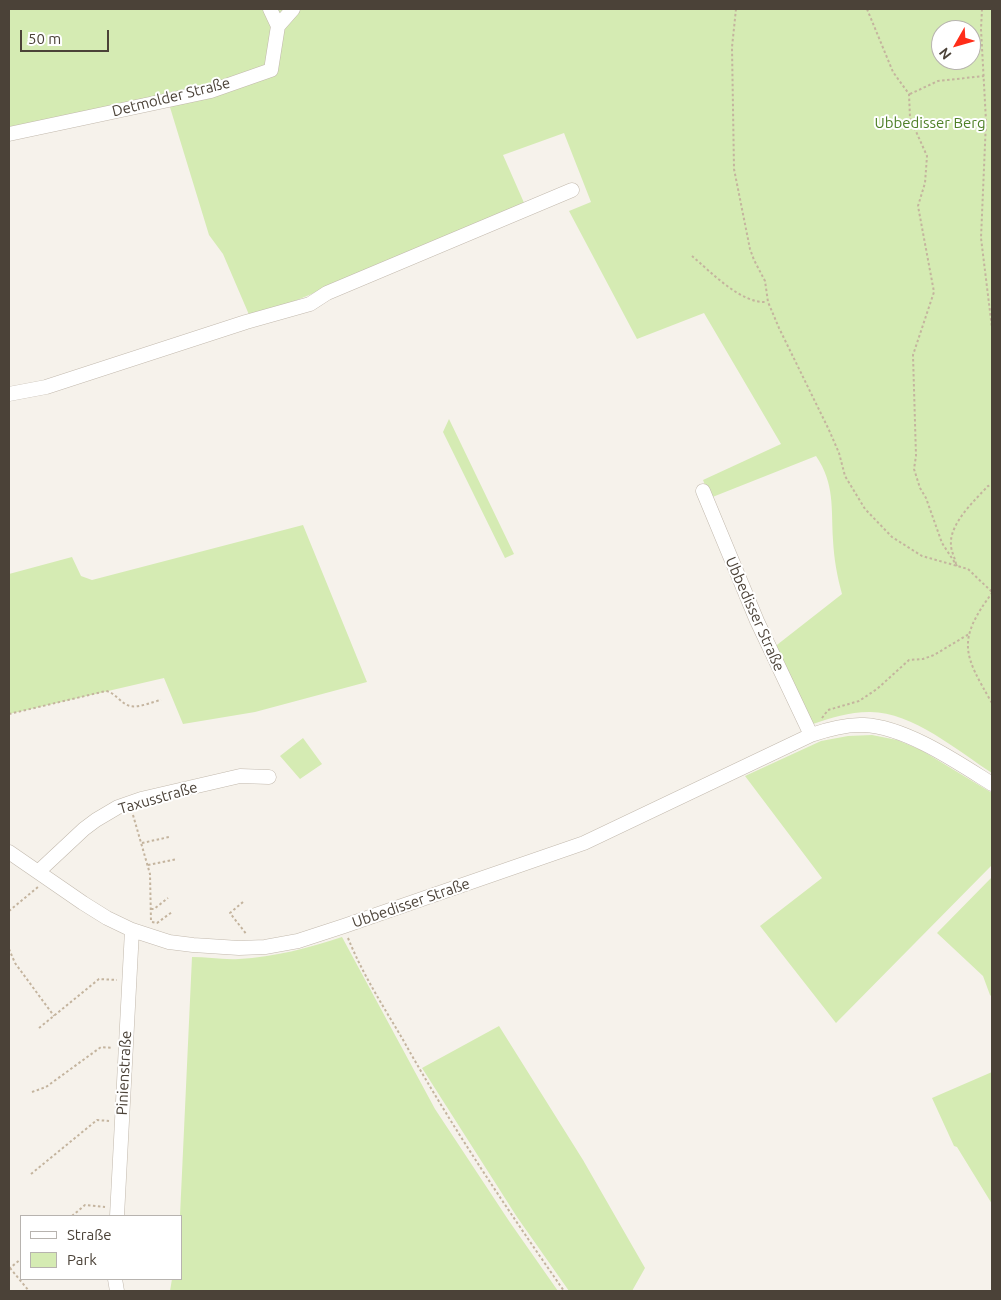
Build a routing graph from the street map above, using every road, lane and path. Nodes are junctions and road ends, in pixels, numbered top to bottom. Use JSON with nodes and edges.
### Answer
{"nodes":[{"id":1,"x":270,"y":9,"type":"edge"},
{"id":2,"x":293,"y":9,"type":"edge"},
{"id":3,"x":736,"y":9,"type":"edge"},
{"id":4,"x":867,"y":9,"type":"edge"},
{"id":5,"x":982,"y":9,"type":"edge"},
{"id":6,"x":278,"y":26,"type":"junction"},
{"id":7,"x":984,"y":76,"type":"junction"},
{"id":8,"x":909,"y":94,"type":"junction"},
{"id":9,"x":9,"y":134,"type":"edge"},
{"id":10,"x":572,"y":190,"type":"dead end"},
{"id":11,"x":692,"y":256,"type":"dead end"},
{"id":12,"x":768,"y":302,"type":"junction"},
{"id":13,"x":992,"y":328,"type":"edge"},
{"id":14,"x":9,"y":394,"type":"edge"},
{"id":15,"x":992,"y":485,"type":"edge"},
{"id":16,"x":703,"y":491,"type":"dead end"},
{"id":17,"x":957,"y":566,"type":"junction"},
{"id":18,"x":992,"y":593,"type":"edge"},
{"id":19,"x":969,"y":634,"type":"junction"},
{"id":20,"x":161,"y":700,"type":"dead end"},
{"id":21,"x":992,"y":703,"type":"edge"},
{"id":22,"x":828,"y":710,"type":"dead end"},
{"id":23,"x":9,"y":714,"type":"edge"},
{"id":24,"x":811,"y":735,"type":"junction"},
{"id":25,"x":269,"y":777,"type":"dead end"},
{"id":26,"x":992,"y":784,"type":"edge"},
{"id":27,"x":130,"y":803,"type":"junction"},
{"id":28,"x":169,"y":837,"type":"dead end"},
{"id":29,"x":142,"y":843,"type":"junction"},
{"id":30,"x":9,"y":852,"type":"edge"},
{"id":31,"x":177,"y":859,"type":"dead end"},
{"id":32,"x":148,"y":865,"type":"junction"},
{"id":33,"x":43,"y":875,"type":"junction"},
{"id":34,"x":168,"y":898,"type":"dead end"},
{"id":35,"x":243,"y":902,"type":"dead end"},
{"id":36,"x":151,"y":909,"type":"junction"},
{"id":37,"x":9,"y":911,"type":"edge"},
{"id":38,"x":172,"y":912,"type":"dead end"},
{"id":39,"x":344,"y":926,"type":"junction"},
{"id":40,"x":132,"y":930,"type":"junction"},
{"id":41,"x":254,"y":948,"type":"junction"},
{"id":42,"x":9,"y":949,"type":"edge"},
{"id":43,"x":129,"y":980,"type":"junction"},
{"id":44,"x":54,"y":1016,"type":"junction"},
{"id":45,"x":39,"y":1028,"type":"dead end"},
{"id":46,"x":126,"y":1048,"type":"junction"},
{"id":47,"x":32,"y":1092,"type":"dead end"},
{"id":48,"x":122,"y":1122,"type":"junction"},
{"id":49,"x":31,"y":1174,"type":"dead end"},
{"id":50,"x":117,"y":1212,"type":"edge"},
{"id":51,"x":73,"y":1215,"type":"edge"},
{"id":52,"x":20,"y":1260,"type":"edge"},
{"id":53,"x":9,"y":1268,"type":"edge"},
{"id":54,"x":29,"y":1291,"type":"edge"},
{"id":55,"x":564,"y":1291,"type":"edge"}],
"edges":[{"from":1,"to":6,"type":"street"},
{"from":2,"to":6,"type":"street"},
{"from":3,"to":12,"type":"path"},
{"from":4,"to":8,"type":"path"},
{"from":5,"to":7,"type":"path"},
{"from":6,"to":9,"type":"street","name":"Detmolder Straße"},
{"from":7,"to":8,"type":"path"},
{"from":7,"to":13,"type":"path"},
{"from":8,"to":17,"type":"path"},
{"from":10,"to":14,"type":"street"},
{"from":11,"to":12,"type":"path"},
{"from":12,"to":17,"type":"path"},
{"from":15,"to":17,"type":"path"},
{"from":16,"to":24,"type":"street","name":"Ubbedisser Straße"},
{"from":17,"to":18,"type":"path"},
{"from":18,"to":19,"type":"path"},
{"from":19,"to":21,"type":"path"},
{"from":19,"to":22,"type":"path"},
{"from":20,"to":23,"type":"path"},
{"from":24,"to":26,"type":"street","name":"Ubbedisser Straße"},
{"from":24,"to":39,"type":"street","name":"Ubbedisser Straße"},
{"from":25,"to":27,"type":"street","name":"Taxusstraße"},
{"from":27,"to":29,"type":"path"},
{"from":27,"to":33,"type":"street","name":"Taxusstraße"},
{"from":28,"to":29,"type":"path"},
{"from":29,"to":32,"type":"path"},
{"from":30,"to":33,"type":"street","name":"Ubbedisser Straße"},
{"from":31,"to":32,"type":"path"},
{"from":32,"to":36,"type":"path"},
{"from":33,"to":37,"type":"path"},
{"from":33,"to":40,"type":"street","name":"Ubbedisser Straße"},
{"from":34,"to":36,"type":"path"},
{"from":35,"to":41,"type":"path"},
{"from":36,"to":38,"type":"path"},
{"from":39,"to":41,"type":"street","name":"Ubbedisser Straße"},
{"from":39,"to":55,"type":"path"},
{"from":40,"to":41,"type":"street","name":"Ubbedisser Straße"},
{"from":40,"to":43,"type":"street","name":"Pinienstraße"},
{"from":42,"to":44,"type":"path"},
{"from":43,"to":44,"type":"path"},
{"from":43,"to":46,"type":"street","name":"Pinienstraße"},
{"from":44,"to":45,"type":"path"},
{"from":46,"to":47,"type":"path"},
{"from":46,"to":48,"type":"street","name":"Pinienstraße"},
{"from":48,"to":49,"type":"path"},
{"from":48,"to":50,"type":"street","name":"Pinienstraße"},
{"from":50,"to":51,"type":"path"},
{"from":52,"to":53,"type":"path"},
{"from":53,"to":54,"type":"path"}]}
